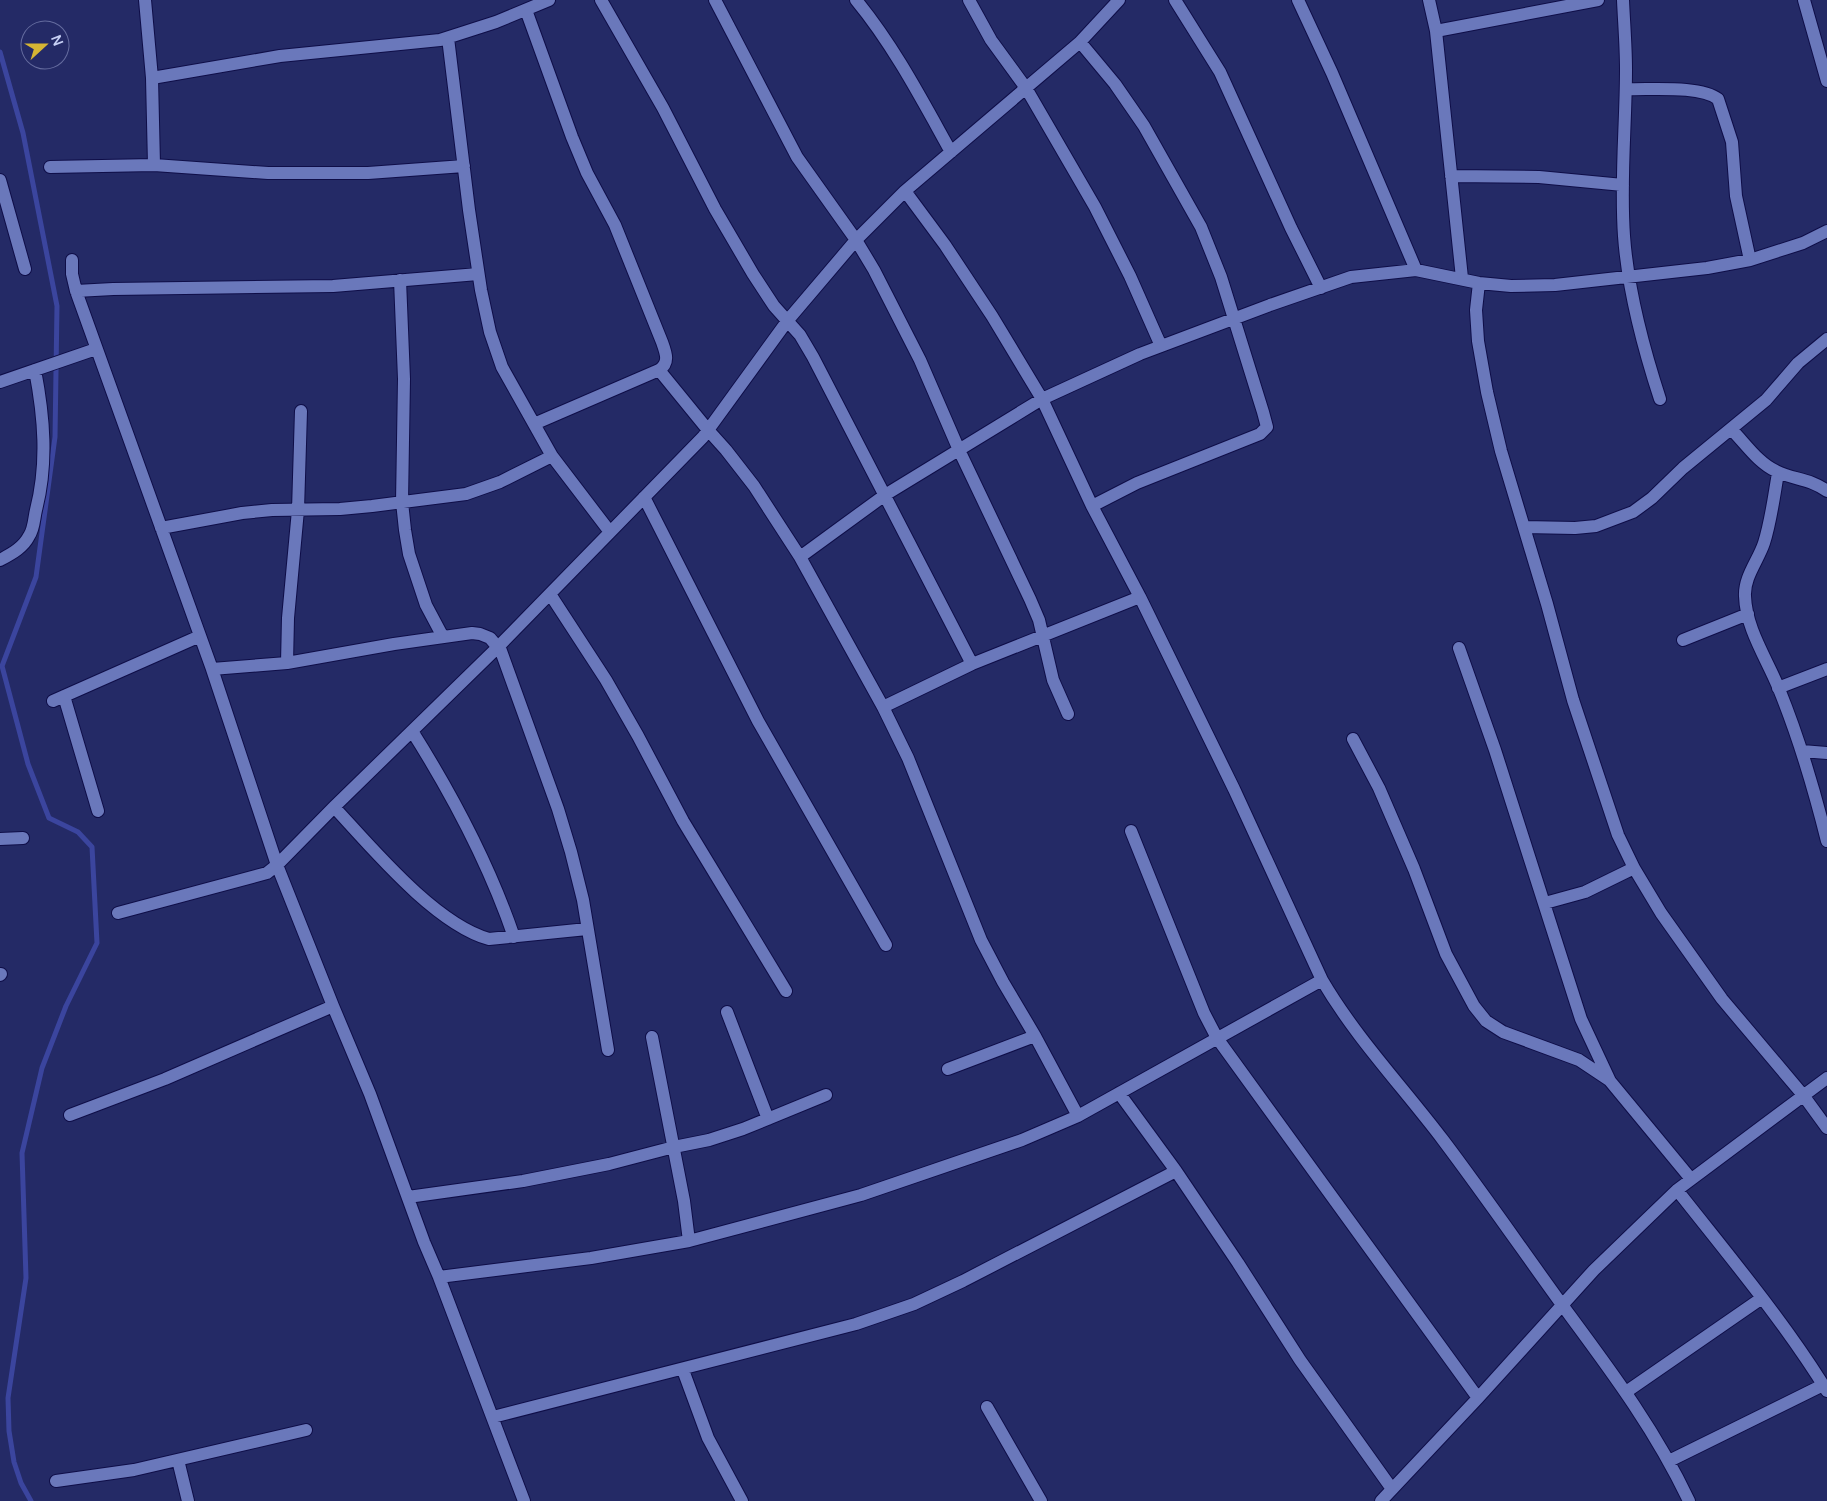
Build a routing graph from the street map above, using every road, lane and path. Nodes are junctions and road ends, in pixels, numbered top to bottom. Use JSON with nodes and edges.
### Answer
{"nodes":[{"id":1,"x":145,"y":0,"type":"edge"},
{"id":2,"x":549,"y":0,"type":"edge"},
{"id":3,"x":601,"y":0,"type":"edge"},
{"id":4,"x":715,"y":0,"type":"edge"},
{"id":5,"x":856,"y":0,"type":"edge"},
{"id":6,"x":969,"y":0,"type":"edge"},
{"id":7,"x":1119,"y":0,"type":"edge"},
{"id":8,"x":1175,"y":0,"type":"edge"},
{"id":9,"x":1298,"y":0,"type":"edge"},
{"id":10,"x":1429,"y":0,"type":"edge"},
{"id":11,"x":1598,"y":0,"type":"edge"},
{"id":12,"x":1623,"y":0,"type":"edge"},
{"id":13,"x":1804,"y":0,"type":"edge"},
{"id":14,"x":526,"y":10,"type":"junction"},
{"id":15,"x":1436,"y":31,"type":"junction"},
{"id":16,"x":448,"y":38,"type":"junction"},
{"id":17,"x":1080,"y":42,"type":"junction"},
{"id":18,"x":152,"y":78,"type":"junction"},
{"id":19,"x":1827,"y":81,"type":"edge"},
{"id":20,"x":1026,"y":88,"type":"junction"},
{"id":21,"x":1626,"y":90,"type":"junction"},
{"id":22,"x":951,"y":152,"type":"junction"},
{"id":23,"x":154,"y":165,"type":"junction"},
{"id":24,"x":464,"y":166,"type":"junction"},
{"id":25,"x":50,"y":167,"type":"dead end"},
{"id":26,"x":1451,"y":176,"type":"junction"},
{"id":27,"x":1623,"y":186,"type":"junction"},
{"id":28,"x":1,"y":188,"type":"edge"},
{"id":29,"x":905,"y":191,"type":"junction"},
{"id":30,"x":1827,"y":231,"type":"edge"},
{"id":31,"x":856,"y":240,"type":"junction"},
{"id":32,"x":72,"y":260,"type":"dead end"},
{"id":33,"x":1750,"y":260,"type":"junction"},
{"id":34,"x":25,"y":269,"type":"dead end"},
{"id":35,"x":1416,"y":270,"type":"junction"},
{"id":36,"x":478,"y":274,"type":"junction"},
{"id":37,"x":1630,"y":277,"type":"junction"},
{"id":38,"x":1462,"y":278,"type":"junction"},
{"id":39,"x":400,"y":280,"type":"junction"},
{"id":40,"x":1479,"y":283,"type":"junction"},
{"id":41,"x":1321,"y":288,"type":"junction"},
{"id":42,"x":76,"y":291,"type":"junction"},
{"id":43,"x":1234,"y":318,"type":"junction"},
{"id":44,"x":788,"y":320,"type":"junction"},
{"id":45,"x":1827,"y":339,"type":"edge"},
{"id":46,"x":1161,"y":346,"type":"junction"},
{"id":47,"x":96,"y":349,"type":"junction"},
{"id":48,"x":35,"y":370,"type":"junction"},
{"id":49,"x":659,"y":370,"type":"junction"},
{"id":50,"x":0,"y":382,"type":"edge"},
{"id":51,"x":1042,"y":399,"type":"junction"},
{"id":52,"x":1660,"y":399,"type":"dead end"},
{"id":53,"x":301,"y":411,"type":"dead end"},
{"id":54,"x":534,"y":424,"type":"junction"},
{"id":55,"x":1731,"y":429,"type":"junction"},
{"id":56,"x":708,"y":430,"type":"junction"},
{"id":57,"x":959,"y":450,"type":"junction"},
{"id":58,"x":552,"y":456,"type":"junction"},
{"id":59,"x":1778,"y":472,"type":"junction"},
{"id":60,"x":1827,"y":491,"type":"edge"},
{"id":61,"x":886,"y":495,"type":"junction"},
{"id":62,"x":644,"y":497,"type":"junction"},
{"id":63,"x":402,"y":502,"type":"junction"},
{"id":64,"x":1092,"y":506,"type":"junction"},
{"id":65,"x":298,"y":510,"type":"junction"},
{"id":66,"x":1524,"y":527,"type":"junction"},
{"id":67,"x":161,"y":528,"type":"junction"},
{"id":68,"x":610,"y":532,"type":"junction"},
{"id":69,"x":800,"y":557,"type":"junction"},
{"id":70,"x":0,"y":560,"type":"edge"},
{"id":71,"x":550,"y":594,"type":"junction"},
{"id":72,"x":1140,"y":596,"type":"junction"},
{"id":73,"x":1748,"y":614,"type":"junction"},
{"id":74,"x":200,"y":636,"type":"junction"},
{"id":75,"x":1043,"y":636,"type":"junction"},
{"id":76,"x":443,"y":637,"type":"junction"},
{"id":77,"x":1683,"y":640,"type":"dead end"},
{"id":78,"x":499,"y":646,"type":"junction"},
{"id":79,"x":1458,"y":648,"type":"dead end"},
{"id":80,"x":287,"y":663,"type":"junction"},
{"id":81,"x":972,"y":664,"type":"junction"},
{"id":82,"x":212,"y":669,"type":"junction"},
{"id":83,"x":1827,"y":669,"type":"edge"},
{"id":84,"x":1778,"y":688,"type":"junction"},
{"id":85,"x":883,"y":707,"type":"junction"},
{"id":86,"x":1068,"y":714,"type":"dead end"},
{"id":87,"x":412,"y":731,"type":"junction"},
{"id":88,"x":1353,"y":739,"type":"dead end"},
{"id":89,"x":1802,"y":752,"type":"junction"},
{"id":90,"x":1827,"y":753,"type":"edge"},
{"id":91,"x":334,"y":807,"type":"junction"},
{"id":92,"x":98,"y":811,"type":"dead end"},
{"id":93,"x":1131,"y":831,"type":"dead end"},
{"id":94,"x":1827,"y":837,"type":"edge"},
{"id":95,"x":23,"y":838,"type":"dead end"},
{"id":96,"x":0,"y":839,"type":"edge"},
{"id":97,"x":277,"y":865,"type":"junction"},
{"id":98,"x":1634,"y":868,"type":"junction"},
{"id":99,"x":1545,"y":903,"type":"junction"},
{"id":100,"x":118,"y":913,"type":"dead end"},
{"id":101,"x":587,"y":929,"type":"junction"},
{"id":102,"x":514,"y":937,"type":"junction"},
{"id":103,"x":886,"y":945,"type":"dead end"},
{"id":104,"x":1322,"y":980,"type":"junction"},
{"id":105,"x":786,"y":992,"type":"dead end"},
{"id":106,"x":333,"y":1006,"type":"junction"},
{"id":107,"x":727,"y":1012,"type":"dead end"},
{"id":108,"x":1035,"y":1036,"type":"junction"},
{"id":109,"x":652,"y":1037,"type":"dead end"},
{"id":110,"x":1217,"y":1038,"type":"junction"},
{"id":111,"x":608,"y":1050,"type":"dead end"},
{"id":112,"x":948,"y":1069,"type":"dead end"},
{"id":113,"x":1827,"y":1078,"type":"edge"},
{"id":114,"x":1610,"y":1081,"type":"junction"},
{"id":115,"x":1119,"y":1093,"type":"junction"},
{"id":116,"x":826,"y":1095,"type":"dead end"},
{"id":117,"x":1803,"y":1095,"type":"junction"},
{"id":118,"x":70,"y":1115,"type":"dead end"},
{"id":119,"x":1078,"y":1116,"type":"junction"},
{"id":120,"x":768,"y":1119,"type":"junction"},
{"id":121,"x":1827,"y":1128,"type":"edge"},
{"id":122,"x":674,"y":1147,"type":"junction"},
{"id":123,"x":1176,"y":1171,"type":"junction"},
{"id":124,"x":1691,"y":1179,"type":"junction"},
{"id":125,"x":1677,"y":1190,"type":"junction"},
{"id":126,"x":408,"y":1197,"type":"junction"},
{"id":127,"x":689,"y":1241,"type":"junction"},
{"id":128,"x":439,"y":1276,"type":"junction"},
{"id":129,"x":1762,"y":1298,"type":"junction"},
{"id":130,"x":1563,"y":1306,"type":"junction"},
{"id":131,"x":682,"y":1370,"type":"junction"},
{"id":132,"x":1825,"y":1388,"type":"edge"},
{"id":133,"x":1626,"y":1392,"type":"junction"},
{"id":134,"x":1478,"y":1398,"type":"junction"},
{"id":135,"x":988,"y":1407,"type":"dead end"},
{"id":136,"x":493,"y":1417,"type":"junction"},
{"id":137,"x":306,"y":1430,"type":"dead end"},
{"id":138,"x":178,"y":1460,"type":"junction"},
{"id":139,"x":1669,"y":1461,"type":"junction"},
{"id":140,"x":56,"y":1481,"type":"dead end"},
{"id":141,"x":1392,"y":1489,"type":"junction"},
{"id":142,"x":188,"y":1501,"type":"edge"},
{"id":143,"x":524,"y":1501,"type":"edge"},
{"id":144,"x":742,"y":1501,"type":"edge"},
{"id":145,"x":1041,"y":1501,"type":"edge"},
{"id":146,"x":1381,"y":1501,"type":"edge"},
{"id":147,"x":1689,"y":1501,"type":"edge"}],
"edges":[{"from":1,"to":18,"type":"street"},
{"from":2,"to":14,"type":"street"},
{"from":3,"to":44,"type":"street"},
{"from":4,"to":31,"type":"street"},
{"from":5,"to":22,"type":"street"},
{"from":6,"to":20,"type":"street"},
{"from":7,"to":17,"type":"street"},
{"from":8,"to":41,"type":"street"},
{"from":9,"to":35,"type":"street"},
{"from":10,"to":15,"type":"street"},
{"from":11,"to":15,"type":"street"},
{"from":12,"to":21,"type":"street"},
{"from":13,"to":19,"type":"street"},
{"from":14,"to":16,"type":"street"},
{"from":14,"to":49,"type":"street"},
{"from":15,"to":26,"type":"street"},
{"from":16,"to":18,"type":"street"},
{"from":16,"to":24,"type":"street"},
{"from":17,"to":20,"type":"street"},
{"from":17,"to":43,"type":"street"},
{"from":18,"to":23,"type":"street"},
{"from":20,"to":22,"type":"street"},
{"from":20,"to":46,"type":"street"},
{"from":21,"to":27,"type":"street"},
{"from":21,"to":33,"type":"street"},
{"from":22,"to":29,"type":"street"},
{"from":23,"to":24,"type":"street"},
{"from":23,"to":25,"type":"street"},
{"from":24,"to":36,"type":"street"},
{"from":26,"to":27,"type":"street"},
{"from":26,"to":38,"type":"street"},
{"from":27,"to":37,"type":"street"},
{"from":28,"to":34,"type":"street"},
{"from":29,"to":31,"type":"street"},
{"from":29,"to":51,"type":"street"},
{"from":30,"to":33,"type":"street"},
{"from":31,"to":44,"type":"street"},
{"from":31,"to":57,"type":"street"},
{"from":32,"to":42,"type":"street"},
{"from":33,"to":37,"type":"street"},
{"from":35,"to":38,"type":"street"},
{"from":35,"to":41,"type":"street"},
{"from":36,"to":39,"type":"street"},
{"from":36,"to":54,"type":"street"},
{"from":37,"to":40,"type":"street"},
{"from":37,"to":52,"type":"street"},
{"from":38,"to":40,"type":"street"},
{"from":39,"to":42,"type":"street"},
{"from":39,"to":63,"type":"street"},
{"from":40,"to":66,"type":"street"},
{"from":41,"to":43,"type":"street"},
{"from":42,"to":47,"type":"street"},
{"from":43,"to":46,"type":"street"},
{"from":43,"to":64,"type":"street"},
{"from":44,"to":56,"type":"street"},
{"from":44,"to":61,"type":"street"},
{"from":45,"to":55,"type":"street"},
{"from":46,"to":51,"type":"street"},
{"from":47,"to":48,"type":"street"},
{"from":47,"to":67,"type":"street"},
{"from":48,"to":50,"type":"street"},
{"from":48,"to":70,"type":"street"},
{"from":49,"to":54,"type":"street"},
{"from":49,"to":56,"type":"street"},
{"from":51,"to":57,"type":"street"},
{"from":51,"to":64,"type":"street"},
{"from":53,"to":65,"type":"street"},
{"from":54,"to":58,"type":"street"},
{"from":55,"to":59,"type":"street"},
{"from":55,"to":66,"type":"street"},
{"from":56,"to":62,"type":"street"},
{"from":56,"to":69,"type":"street"},
{"from":57,"to":61,"type":"street"},
{"from":57,"to":75,"type":"street"},
{"from":58,"to":63,"type":"street"},
{"from":58,"to":68,"type":"street"},
{"from":59,"to":60,"type":"street"},
{"from":59,"to":73,"type":"street"},
{"from":61,"to":69,"type":"street"},
{"from":61,"to":81,"type":"street"},
{"from":62,"to":68,"type":"street"},
{"from":62,"to":103,"type":"street"},
{"from":63,"to":65,"type":"street"},
{"from":63,"to":76,"type":"street"},
{"from":64,"to":72,"type":"street"},
{"from":65,"to":67,"type":"street"},
{"from":65,"to":80,"type":"street"},
{"from":66,"to":98,"type":"street"},
{"from":67,"to":74,"type":"street"},
{"from":68,"to":71,"type":"street"},
{"from":69,"to":85,"type":"street"},
{"from":71,"to":78,"type":"street"},
{"from":71,"to":105,"type":"street"},
{"from":72,"to":75,"type":"street"},
{"from":72,"to":104,"type":"street"},
{"from":73,"to":77,"type":"street"},
{"from":73,"to":84,"type":"street"},
{"from":74,"to":82,"type":"street"},
{"from":74,"to":92,"type":"street"},
{"from":75,"to":81,"type":"street"},
{"from":75,"to":86,"type":"street"},
{"from":76,"to":78,"type":"street"},
{"from":76,"to":80,"type":"street"},
{"from":78,"to":87,"type":"street"},
{"from":78,"to":101,"type":"street"},
{"from":79,"to":99,"type":"street"},
{"from":80,"to":82,"type":"street"},
{"from":81,"to":85,"type":"street"},
{"from":82,"to":97,"type":"street"},
{"from":83,"to":84,"type":"street"},
{"from":84,"to":89,"type":"street"},
{"from":85,"to":108,"type":"street"},
{"from":87,"to":91,"type":"street"},
{"from":87,"to":102,"type":"street"},
{"from":88,"to":114,"type":"street"},
{"from":89,"to":90,"type":"street"},
{"from":89,"to":94,"type":"street"},
{"from":91,"to":97,"type":"street"},
{"from":91,"to":102,"type":"street"},
{"from":93,"to":110,"type":"street"},
{"from":95,"to":96,"type":"street"},
{"from":97,"to":100,"type":"street"},
{"from":97,"to":106,"type":"street"},
{"from":98,"to":99,"type":"street"},
{"from":98,"to":117,"type":"street"},
{"from":99,"to":114,"type":"street"},
{"from":101,"to":102,"type":"street"},
{"from":101,"to":111,"type":"street"},
{"from":104,"to":110,"type":"street"},
{"from":104,"to":130,"type":"street"},
{"from":106,"to":118,"type":"street"},
{"from":106,"to":126,"type":"street"},
{"from":107,"to":120,"type":"street"},
{"from":108,"to":112,"type":"street"},
{"from":108,"to":119,"type":"street"},
{"from":109,"to":122,"type":"street"},
{"from":110,"to":115,"type":"street"},
{"from":110,"to":134,"type":"street"},
{"from":113,"to":117,"type":"street"},
{"from":114,"to":124,"type":"street"},
{"from":115,"to":119,"type":"street"},
{"from":115,"to":123,"type":"street"},
{"from":116,"to":120,"type":"street"},
{"from":117,"to":121,"type":"street"},
{"from":117,"to":124,"type":"street"},
{"from":119,"to":127,"type":"street"},
{"from":120,"to":122,"type":"street"},
{"from":122,"to":126,"type":"street"},
{"from":122,"to":127,"type":"street"},
{"from":123,"to":131,"type":"street"},
{"from":123,"to":141,"type":"street"},
{"from":124,"to":125,"type":"street"},
{"from":125,"to":129,"type":"street"},
{"from":125,"to":130,"type":"street"},
{"from":126,"to":128,"type":"street"},
{"from":127,"to":128,"type":"street"},
{"from":128,"to":136,"type":"street"},
{"from":129,"to":132,"type":"street"},
{"from":129,"to":133,"type":"street"},
{"from":130,"to":133,"type":"street"},
{"from":130,"to":134,"type":"street"},
{"from":131,"to":136,"type":"street"},
{"from":131,"to":144,"type":"street"},
{"from":132,"to":139,"type":"street"},
{"from":133,"to":139,"type":"street"},
{"from":134,"to":141,"type":"street"},
{"from":135,"to":145,"type":"street"},
{"from":136,"to":143,"type":"street"},
{"from":137,"to":138,"type":"street"},
{"from":138,"to":140,"type":"street"},
{"from":138,"to":142,"type":"street"},
{"from":139,"to":147,"type":"street"},
{"from":141,"to":146,"type":"street"}]}
